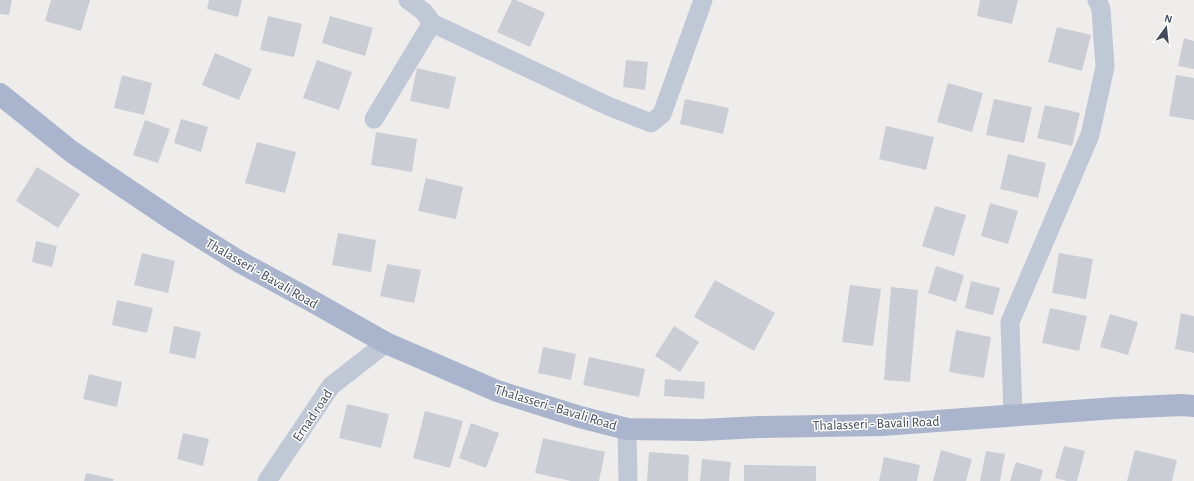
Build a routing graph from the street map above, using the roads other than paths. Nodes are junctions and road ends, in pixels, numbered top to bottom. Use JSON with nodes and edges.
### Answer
{"nodes":[{"id":1,"x":408,"y":0,"type":"edge"},
{"id":2,"x":703,"y":0,"type":"edge"},
{"id":3,"x":1097,"y":0,"type":"edge"},
{"id":4,"x":432,"y":23,"type":"junction"},
{"id":5,"x":0,"y":94,"type":"edge"},
{"id":6,"x":374,"y":119,"type":"dead end"},
{"id":7,"x":386,"y":342,"type":"junction"},
{"id":8,"x":1194,"y":406,"type":"edge"},
{"id":9,"x":1013,"y":416,"type":"junction"},
{"id":10,"x":627,"y":429,"type":"junction"},
{"id":11,"x":267,"y":481,"type":"edge"},
{"id":12,"x":628,"y":481,"type":"edge"}],
"edges":[{"from":1,"to":4,"type":"street"},
{"from":2,"to":4,"type":"street"},
{"from":3,"to":9,"type":"street"},
{"from":4,"to":6,"type":"street"},
{"from":5,"to":7,"type":"main road","name":"Thalasseri - Bavali Road"},
{"from":7,"to":10,"type":"main road","name":"Thalasseri - Bavali Road"},
{"from":7,"to":11,"type":"street","name":"Ernad road"},
{"from":8,"to":9,"type":"main road","name":"Thalasseri - Bavali Road"},
{"from":9,"to":10,"type":"main road","name":"Thalasseri - Bavali Road"},
{"from":10,"to":12,"type":"street"}]}
